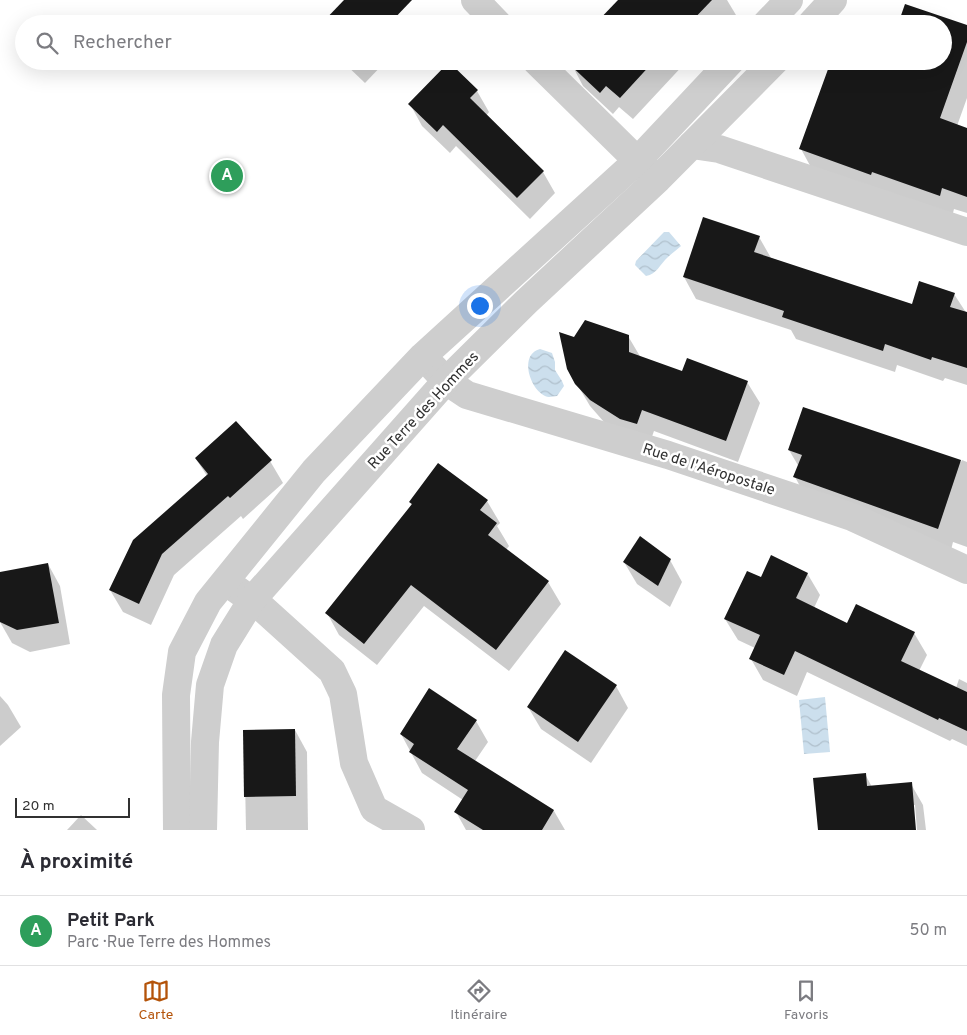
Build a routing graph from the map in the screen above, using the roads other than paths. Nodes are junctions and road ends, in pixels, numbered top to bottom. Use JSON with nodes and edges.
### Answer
{"nodes":[{"id":1,"x":474,"y":0,"type":"edge"},
{"id":2,"x":789,"y":0,"type":"edge"},
{"id":3,"x":833,"y":0,"type":"edge"},
{"id":4,"x":489,"y":15,"type":"edge"},
{"id":5,"x":775,"y":15,"type":"edge"},
{"id":6,"x":819,"y":15,"type":"edge"},
{"id":7,"x":545,"y":70,"type":"edge"},
{"id":8,"x":723,"y":70,"type":"edge"},
{"id":9,"x":767,"y":70,"type":"edge"},
{"id":10,"x":692,"y":145,"type":"junction"},
{"id":11,"x":637,"y":161,"type":"junction"},
{"id":12,"x":658,"y":179,"type":"junction"},
{"id":13,"x":967,"y":232,"type":"edge"},
{"id":14,"x":423,"y":356,"type":"junction"},
{"id":15,"x":446,"y":381,"type":"junction"},
{"id":16,"x":967,"y":570,"type":"edge"},
{"id":17,"x":224,"y":581,"type":"junction"},
{"id":18,"x":252,"y":600,"type":"junction"},
{"id":19,"x":177,"y":830,"type":"edge"},
{"id":20,"x":203,"y":830,"type":"edge"},
{"id":21,"x":411,"y":830,"type":"edge"}],
"edges":[{"from":1,"to":4,"type":"street"},
{"from":2,"to":5,"type":"street"},
{"from":3,"to":6,"type":"street"},
{"from":7,"to":11,"type":"street"},
{"from":8,"to":11,"type":"street"},
{"from":9,"to":10,"type":"street","name":"Rue Terre des Hommes"},
{"from":10,"to":12,"type":"street","name":"Rue Terre des Hommes"},
{"from":10,"to":13,"type":"street"},
{"from":11,"to":12,"type":"street"},
{"from":11,"to":14,"type":"street"},
{"from":12,"to":15,"type":"street","name":"Rue Terre des Hommes"},
{"from":14,"to":15,"type":"street","name":"Rue de l'Aéropostale"},
{"from":14,"to":17,"type":"street"},
{"from":15,"to":16,"type":"street","name":"Rue de l'Aéropostale"},
{"from":15,"to":18,"type":"street","name":"Rue Terre des Hommes"},
{"from":17,"to":18,"type":"street"},
{"from":17,"to":19,"type":"street"},
{"from":18,"to":20,"type":"street","name":"Rue Terre des Hommes"},
{"from":18,"to":21,"type":"street"}]}
